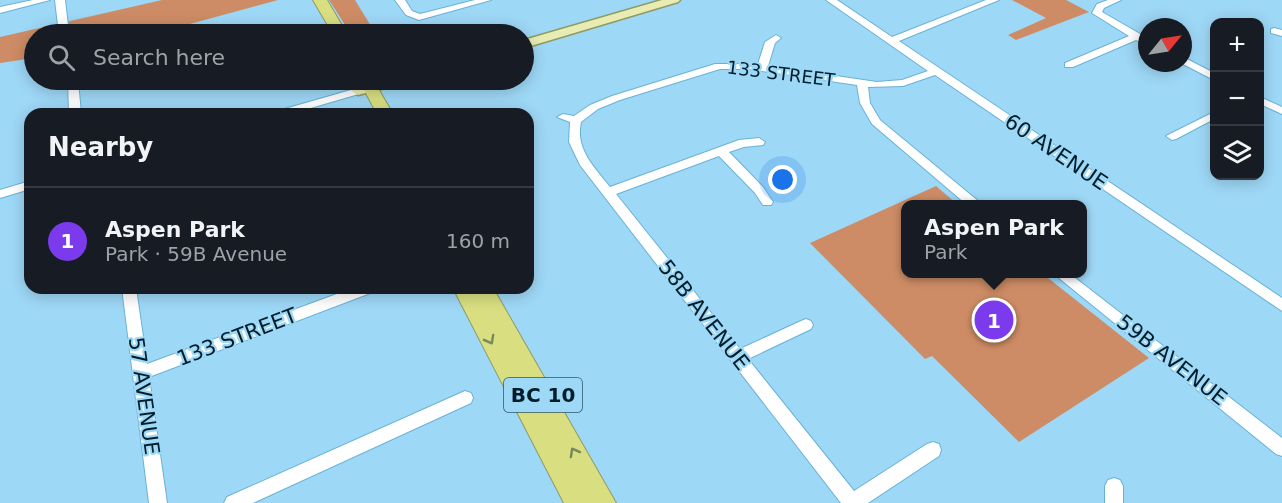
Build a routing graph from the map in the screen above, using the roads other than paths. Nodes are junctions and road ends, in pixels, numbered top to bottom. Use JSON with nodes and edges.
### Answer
{"nodes":[{"id":1,"x":45,"y":0,"type":"edge"},
{"id":2,"x":60,"y":0,"type":"edge"},
{"id":3,"x":308,"y":0,"type":"edge"},
{"id":4,"x":320,"y":0,"type":"edge"},
{"id":5,"x":399,"y":0,"type":"edge"},
{"id":6,"x":486,"y":0,"type":"edge"},
{"id":7,"x":674,"y":0,"type":"edge"},
{"id":8,"x":831,"y":0,"type":"edge"},
{"id":9,"x":994,"y":0,"type":"edge"},
{"id":10,"x":1116,"y":0,"type":"edge"},
{"id":11,"x":0,"y":10,"type":"edge"},
{"id":12,"x":63,"y":24,"type":"edge"},
{"id":13,"x":321,"y":24,"type":"edge"},
{"id":14,"x":334,"y":24,"type":"edge"},
{"id":15,"x":1137,"y":36,"type":"joint"},
{"id":16,"x":776,"y":38,"type":"dead end"},
{"id":17,"x":534,"y":41,"type":"edge"},
{"id":18,"x":891,"y":41,"type":"junction"},
{"id":19,"x":1069,"y":65,"type":"dead end"},
{"id":20,"x":1192,"y":65,"type":"edge"},
{"id":21,"x":762,"y":69,"type":"junction"},
{"id":22,"x":936,"y":72,"type":"junction"},
{"id":23,"x":1210,"y":74,"type":"edge"},
{"id":24,"x":862,"y":85,"type":"junction"},
{"id":25,"x":74,"y":90,"type":"edge"},
{"id":26,"x":344,"y":90,"type":"edge"},
{"id":27,"x":363,"y":90,"type":"edge"},
{"id":28,"x":366,"y":90,"type":"edge"},
{"id":29,"x":1264,"y":102,"type":"edge"},
{"id":30,"x":75,"y":108,"type":"edge"},
{"id":31,"x":295,"y":108,"type":"edge"},
{"id":32,"x":368,"y":108,"type":"edge"},
{"id":33,"x":381,"y":108,"type":"edge"},
{"id":34,"x":1282,"y":111,"type":"edge"},
{"id":35,"x":1210,"y":117,"type":"edge"},
{"id":36,"x":570,"y":119,"type":"joint"},
{"id":37,"x":1172,"y":136,"type":"dead end"},
{"id":38,"x":759,"y":142,"type":"dead end"},
{"id":39,"x":721,"y":151,"type":"junction"},
{"id":40,"x":24,"y":187,"type":"edge"},
{"id":41,"x":608,"y":192,"type":"junction"},
{"id":42,"x":0,"y":194,"type":"edge"},
{"id":43,"x":969,"y":200,"type":"edge"},
{"id":44,"x":767,"y":202,"type":"dead end"},
{"id":45,"x":1067,"y":278,"type":"edge"},
{"id":46,"x":130,"y":294,"type":"edge"},
{"id":47,"x":352,"y":294,"type":"edge"},
{"id":48,"x":466,"y":294,"type":"edge"},
{"id":49,"x":486,"y":294,"type":"edge"},
{"id":50,"x":1282,"y":305,"type":"edge"},
{"id":51,"x":806,"y":325,"type":"dead end"},
{"id":52,"x":737,"y":357,"type":"junction"},
{"id":53,"x":141,"y":373,"type":"junction"},
{"id":54,"x":465,"y":398,"type":"dead end"},
{"id":55,"x":1282,"y":448,"type":"edge"},
{"id":56,"x":933,"y":450,"type":"dead end"},
{"id":57,"x":158,"y":503,"type":"edge"},
{"id":58,"x":233,"y":503,"type":"edge"},
{"id":59,"x":578,"y":503,"type":"edge"},
{"id":60,"x":603,"y":503,"type":"edge"},
{"id":61,"x":852,"y":503,"type":"edge"}],
"edges":[{"from":1,"to":11,"type":"street"},
{"from":2,"to":12,"type":"street"},
{"from":3,"to":13,"type":"highway"},
{"from":4,"to":14,"type":"highway"},
{"from":5,"to":6,"type":"street"},
{"from":7,"to":17,"type":"main road"},
{"from":8,"to":18,"type":"street","name":"60 AVENUE"},
{"from":9,"to":18,"type":"street"},
{"from":10,"to":15,"type":"street"},
{"from":15,"to":19,"type":"street"},
{"from":16,"to":21,"type":"street"},
{"from":18,"to":22,"type":"street","name":"60 AVENUE"},
{"from":20,"to":23,"type":"street"},
{"from":21,"to":24,"type":"street","name":"133 STREET"},
{"from":21,"to":36,"type":"street","name":"133 STREET"},
{"from":22,"to":24,"type":"street","name":"133 STREET"},
{"from":22,"to":50,"type":"street","name":"60 AVENUE"},
{"from":24,"to":43,"type":"street"},
{"from":25,"to":30,"type":"street"},
{"from":26,"to":31,"type":"street"},
{"from":27,"to":32,"type":"highway"},
{"from":28,"to":33,"type":"highway"},
{"from":29,"to":34,"type":"street"},
{"from":35,"to":37,"type":"street"},
{"from":36,"to":41,"type":"street","name":"58B AVENUE"},
{"from":38,"to":39,"type":"street"},
{"from":39,"to":41,"type":"street"},
{"from":39,"to":44,"type":"street"},
{"from":40,"to":42,"type":"street"},
{"from":41,"to":52,"type":"street","name":"58B AVENUE"},
{"from":45,"to":55,"type":"street","name":"59B AVENUE"},
{"from":46,"to":53,"type":"street","name":"57 AVENUE"},
{"from":47,"to":53,"type":"street","name":"133 STREET"},
{"from":48,"to":59,"type":"highway","number":"BC 10","one_way":true},
{"from":60,"to":49,"type":"highway","number":"BC 10","one_way":true},
{"from":51,"to":52,"type":"street"},
{"from":52,"to":61,"type":"street","name":"58B AVENUE"},
{"from":53,"to":57,"type":"street","name":"57 AVENUE"},
{"from":54,"to":58,"type":"street"},
{"from":56,"to":61,"type":"street"}]}
